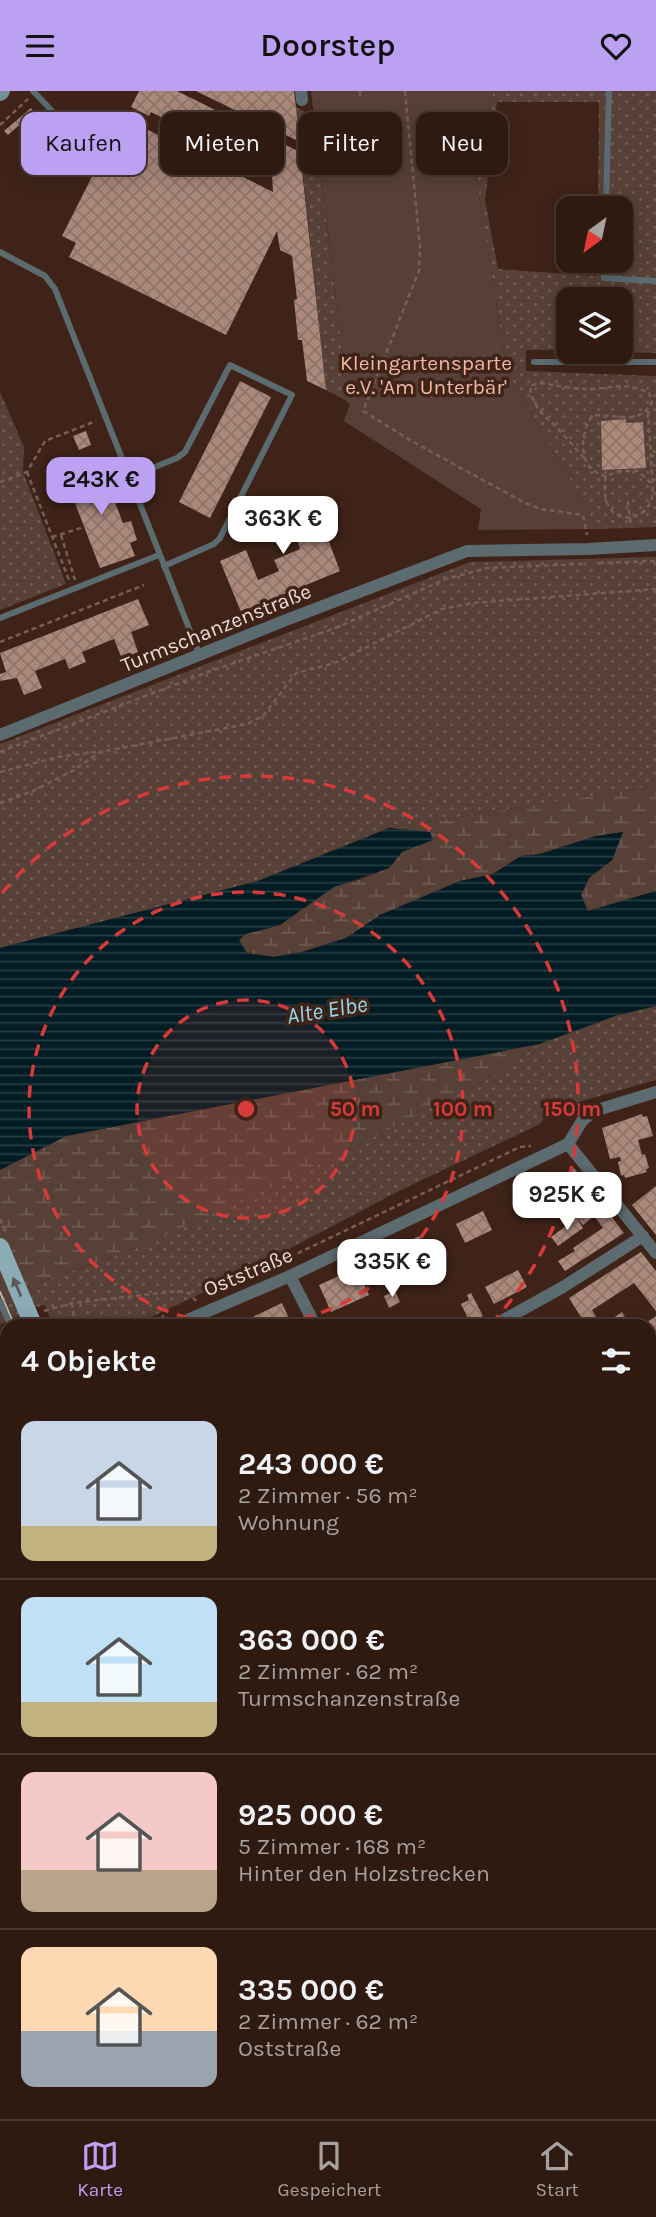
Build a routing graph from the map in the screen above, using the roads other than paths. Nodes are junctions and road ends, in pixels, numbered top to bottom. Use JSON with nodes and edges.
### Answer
{"nodes":[{"id":1,"x":609,"y":91,"type":"edge"},
{"id":2,"x":34,"y":92,"type":"edge"},
{"id":3,"x":53,"y":112,"type":"edge"},
{"id":4,"x":606,"y":196,"type":"edge"},
{"id":5,"x":0,"y":252,"type":"edge"},
{"id":6,"x":604,"y":273,"type":"edge"},
{"id":7,"x":656,"y":281,"type":"edge"},
{"id":8,"x":534,"y":362,"type":"dead end"},
{"id":9,"x":656,"y":362,"type":"edge"},
{"id":10,"x":130,"y":477,"type":"junction"},
{"id":11,"x":656,"y":545,"type":"edge"},
{"id":12,"x":159,"y":555,"type":"junction"},
{"id":13,"x":164,"y":566,"type":"junction"},
{"id":14,"x":0,"y":618,"type":"edge"},
{"id":15,"x":200,"y":656,"type":"junction"},
{"id":16,"x":0,"y":735,"type":"edge"},
{"id":17,"x":656,"y":1092,"type":"edge"},
{"id":18,"x":568,"y":1144,"type":"junction"},
{"id":19,"x":643,"y":1236,"type":"junction"},
{"id":20,"x":0,"y":1247,"type":"edge"},
{"id":21,"x":656,"y":1252,"type":"edge"},
{"id":22,"x":290,"y":1276,"type":"junction"},
{"id":23,"x":0,"y":1301,"type":"edge"},
{"id":24,"x":8,"y":1319,"type":"edge"},
{"id":25,"x":36,"y":1319,"type":"edge"},
{"id":26,"x":188,"y":1319,"type":"edge"},
{"id":27,"x":312,"y":1319,"type":"edge"},
{"id":28,"x":506,"y":1319,"type":"edge"}],
"edges":[{"from":1,"to":4,"type":"lane"},
{"from":2,"to":3,"type":"lane"},
{"from":5,"to":10,"type":"lane"},
{"from":6,"to":7,"type":"lane"},
{"from":8,"to":9,"type":"lane"},
{"from":10,"to":12,"type":"lane"},
{"from":10,"to":13,"type":"lane"},
{"from":11,"to":15,"type":"street","name":"Turmschanzenstraße"},
{"from":12,"to":13,"type":"lane"},
{"from":12,"to":14,"type":"lane"},
{"from":13,"to":15,"type":"lane"},
{"from":15,"to":16,"type":"street","name":"Turmschanzenstraße"},
{"from":17,"to":18,"type":"street","name":"Oststraße"},
{"from":18,"to":19,"type":"street"},
{"from":18,"to":22,"type":"street","name":"Oststraße"},
{"from":19,"to":21,"type":"street"},
{"from":19,"to":28,"type":"street"},
{"from":25,"to":20,"type":"main road","one_way":true,"bridge":true},
{"from":22,"to":26,"type":"street","name":"Oststraße"},
{"from":22,"to":27,"type":"street"},
{"from":23,"to":24,"type":"lane","bridge":true}]}
